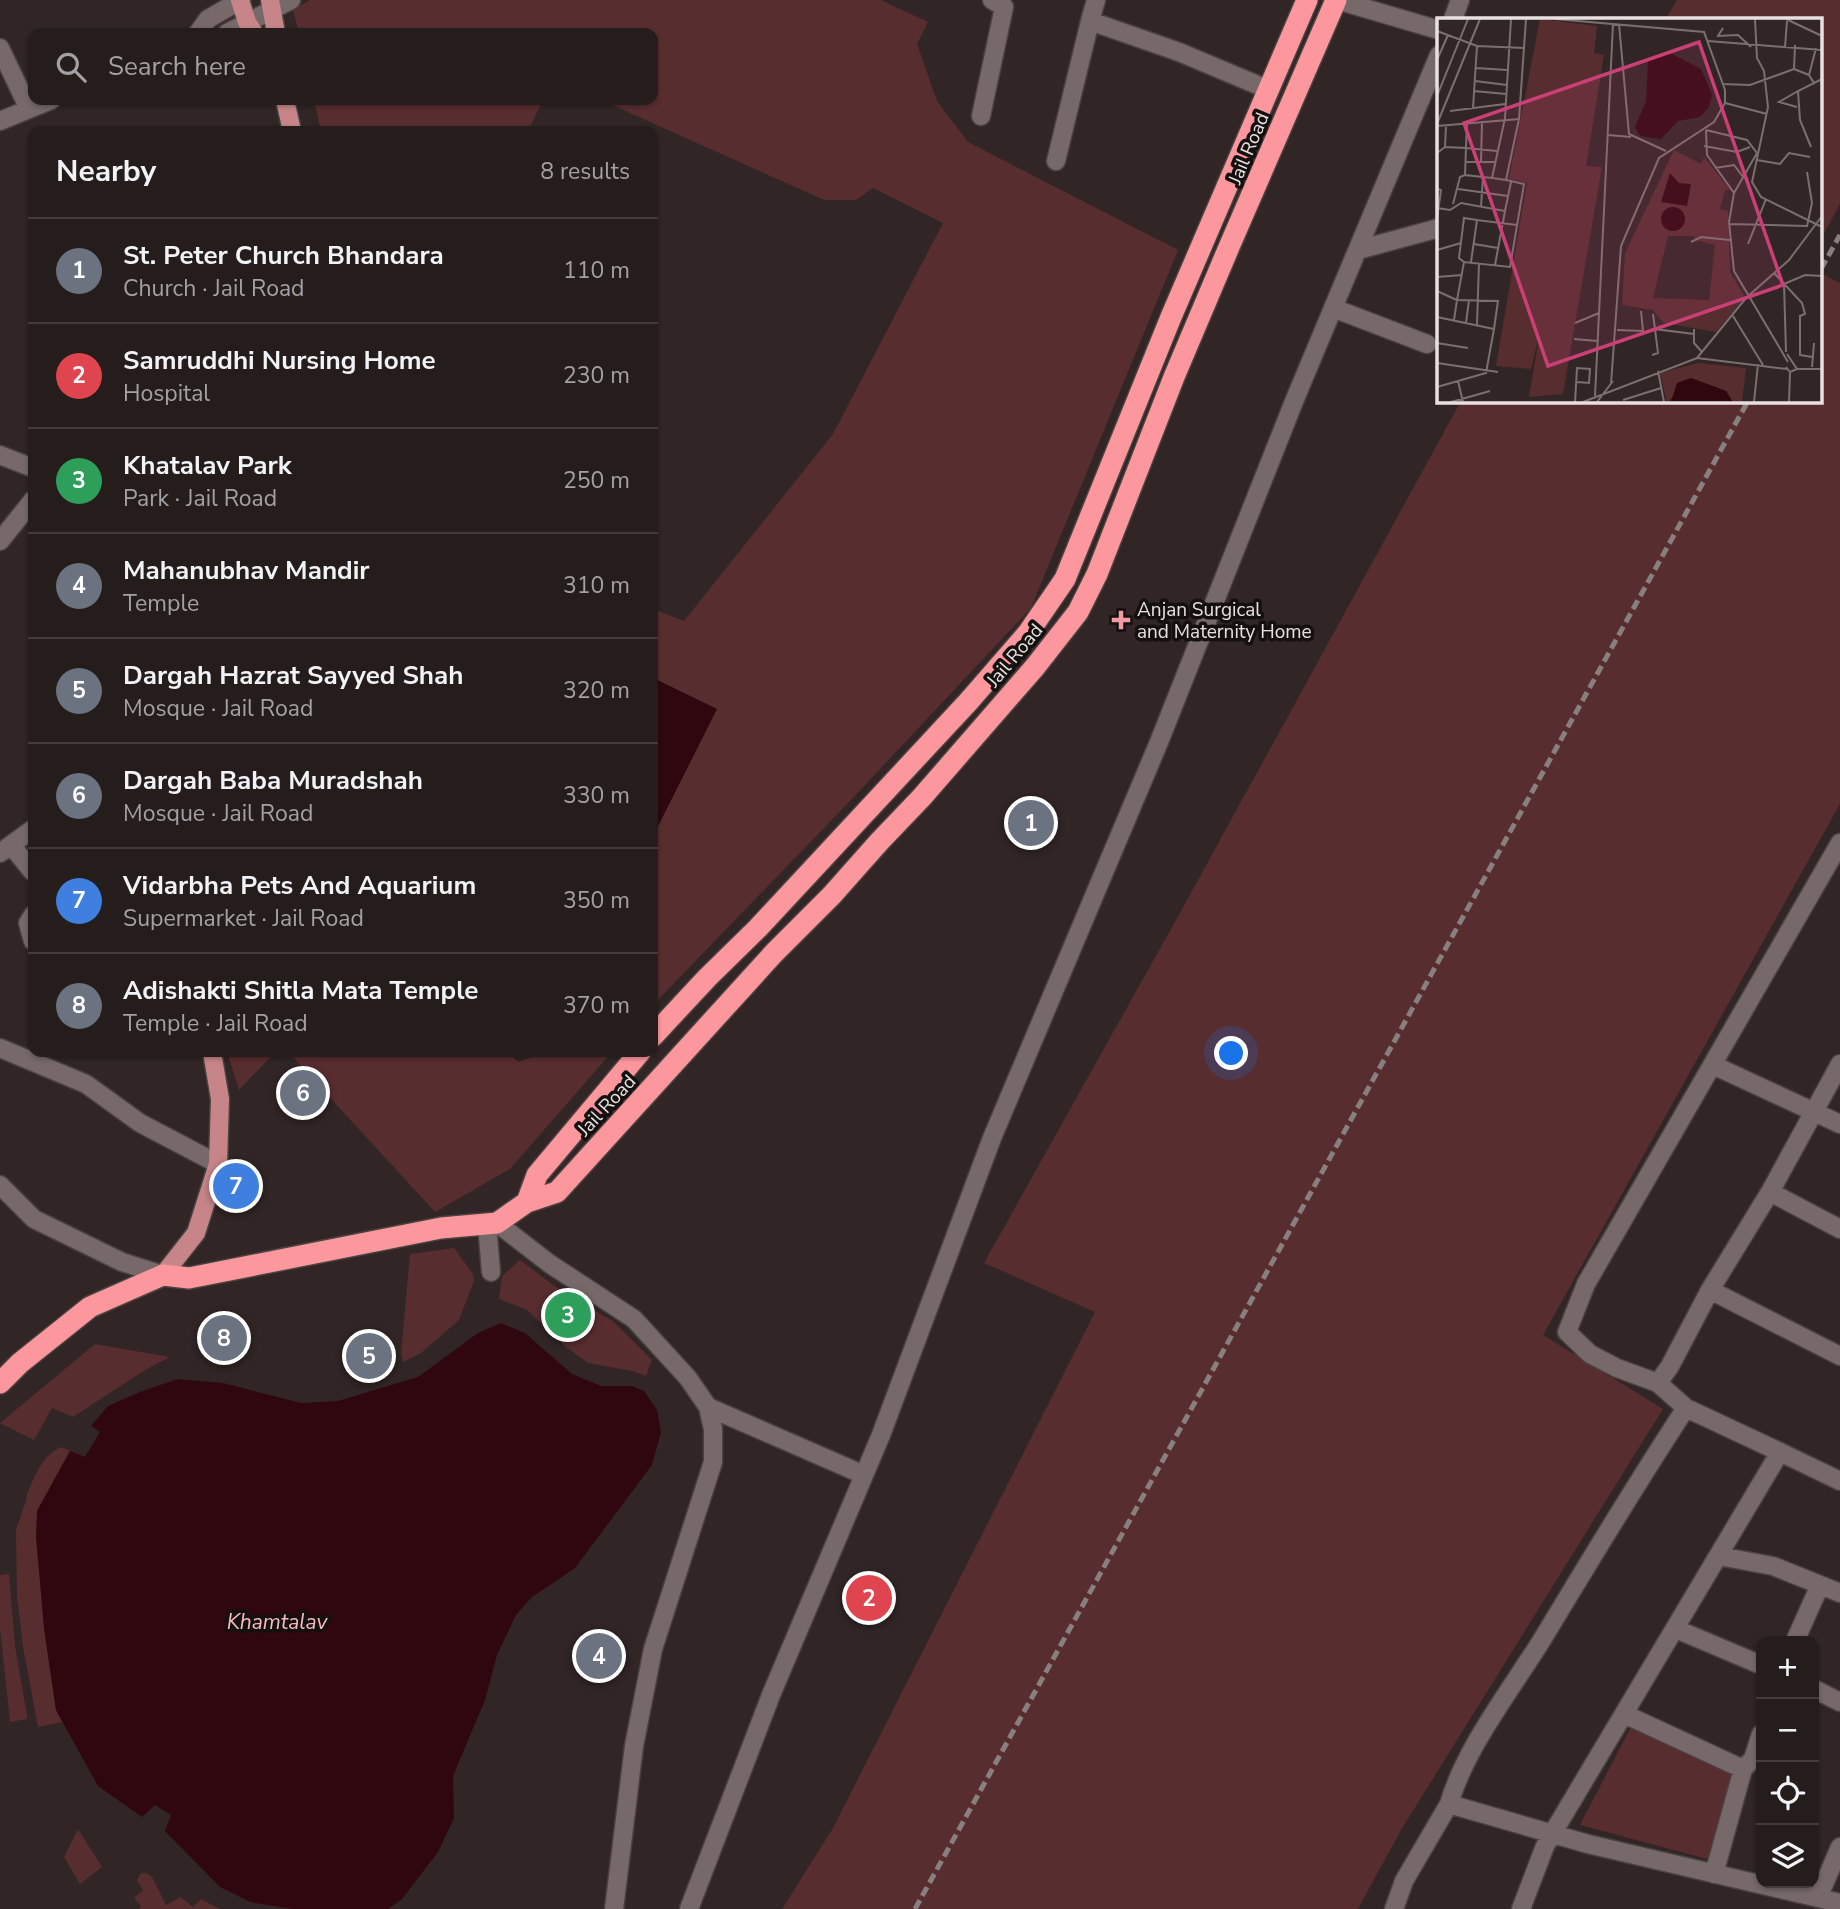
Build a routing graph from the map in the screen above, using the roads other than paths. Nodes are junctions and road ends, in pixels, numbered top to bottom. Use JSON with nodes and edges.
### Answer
{"nodes":[{"id":1,"x":240,"y":0,"type":"edge"},
{"id":2,"x":291,"y":0,"type":"edge"},
{"id":3,"x":1096,"y":0,"type":"edge"},
{"id":4,"x":1307,"y":0,"type":"edge"},
{"id":5,"x":1336,"y":0,"type":"edge"},
{"id":6,"x":1461,"y":0,"type":"edge"},
{"id":7,"x":1000,"y":2,"type":"edge"},
{"id":8,"x":271,"y":6,"type":"edge"},
{"id":9,"x":1453,"y":18,"type":"edge"},
{"id":10,"x":1090,"y":21,"type":"junction"},
{"id":11,"x":202,"y":28,"type":"edge"},
{"id":12,"x":250,"y":28,"type":"edge"},
{"id":13,"x":275,"y":28,"type":"edge"},
{"id":14,"x":1437,"y":29,"type":"edge"},
{"id":15,"x":0,"y":48,"type":"edge"},
{"id":16,"x":1437,"y":62,"type":"edge"},
{"id":17,"x":1267,"y":89,"type":"junction"},
{"id":18,"x":39,"y":105,"type":"edge"},
{"id":19,"x":286,"y":105,"type":"edge"},
{"id":20,"x":29,"y":109,"type":"junction"},
{"id":21,"x":981,"y":116,"type":"dead end"},
{"id":22,"x":0,"y":121,"type":"edge"},
{"id":23,"x":291,"y":126,"type":"edge"},
{"id":24,"x":1056,"y":161,"type":"dead end"},
{"id":25,"x":1437,"y":229,"type":"edge"},
{"id":26,"x":1358,"y":250,"type":"junction"},
{"id":27,"x":1334,"y":308,"type":"junction"},
{"id":28,"x":1427,"y":344,"type":"dead end"},
{"id":29,"x":0,"y":455,"type":"edge"},
{"id":30,"x":28,"y":466,"type":"edge"},
{"id":31,"x":28,"y":506,"type":"edge"},
{"id":32,"x":0,"y":541,"type":"edge"},
{"id":33,"x":28,"y":833,"type":"edge"},
{"id":34,"x":1840,"y":843,"type":"edge"},
{"id":35,"x":6,"y":849,"type":"edge"},
{"id":36,"x":28,"y":868,"type":"edge"},
{"id":37,"x":658,"y":1031,"type":"edge"},
{"id":38,"x":0,"y":1048,"type":"edge"},
{"id":39,"x":213,"y":1057,"type":"edge"},
{"id":40,"x":636,"y":1057,"type":"edge"},
{"id":41,"x":1840,"y":1064,"type":"edge"},
{"id":42,"x":1713,"y":1065,"type":"junction"},
{"id":43,"x":1814,"y":1111,"type":"junction"},
{"id":44,"x":1840,"y":1124,"type":"edge"},
{"id":45,"x":218,"y":1164,"type":"junction"},
{"id":46,"x":0,"y":1185,"type":"edge"},
{"id":47,"x":1770,"y":1192,"type":"junction"},
{"id":48,"x":527,"y":1202,"type":"junction"},
{"id":49,"x":492,"y":1223,"type":"junction"},
{"id":50,"x":1840,"y":1229,"type":"edge"},
{"id":51,"x":491,"y":1272,"type":"dead end"},
{"id":52,"x":163,"y":1275,"type":"junction"},
{"id":53,"x":1710,"y":1290,"type":"junction"},
{"id":54,"x":1840,"y":1356,"type":"edge"},
{"id":55,"x":0,"y":1383,"type":"edge"},
{"id":56,"x":1658,"y":1384,"type":"junction"},
{"id":57,"x":708,"y":1407,"type":"junction"},
{"id":58,"x":1686,"y":1408,"type":"junction"},
{"id":59,"x":1780,"y":1452,"type":"junction"},
{"id":60,"x":864,"y":1475,"type":"junction"},
{"id":61,"x":1839,"y":1478,"type":"edge"},
{"id":62,"x":1719,"y":1556,"type":"junction"},
{"id":63,"x":1820,"y":1585,"type":"junction"},
{"id":64,"x":1840,"y":1593,"type":"edge"},
{"id":65,"x":1676,"y":1629,"type":"junction"},
{"id":66,"x":1797,"y":1636,"type":"edge"},
{"id":67,"x":1756,"y":1663,"type":"edge"},
{"id":68,"x":1819,"y":1692,"type":"edge"},
{"id":69,"x":1840,"y":1702,"type":"edge"},
{"id":70,"x":1624,"y":1714,"type":"junction"},
{"id":71,"x":1756,"y":1750,"type":"edge"},
{"id":72,"x":1743,"y":1769,"type":"junction"},
{"id":73,"x":1449,"y":1804,"type":"junction"},
{"id":74,"x":1552,"y":1834,"type":"junction"},
{"id":75,"x":1840,"y":1847,"type":"edge"},
{"id":76,"x":1714,"y":1874,"type":"junction"},
{"id":77,"x":1818,"y":1898,"type":"junction"},
{"id":78,"x":1840,"y":1903,"type":"edge"},
{"id":79,"x":614,"y":1909,"type":"edge"},
{"id":80,"x":689,"y":1909,"type":"edge"},
{"id":81,"x":1394,"y":1909,"type":"edge"},
{"id":82,"x":1521,"y":1909,"type":"edge"}],
"edges":[{"from":1,"to":11,"type":"street"},
{"from":1,"to":12,"type":"main road"},
{"from":2,"to":8,"type":"street"},
{"from":3,"to":10,"type":"street"},
{"from":4,"to":17,"type":"highway","name":"Jail Road"},
{"from":5,"to":14,"type":"street"},
{"from":5,"to":48,"type":"highway","name":"Jail Road"},
{"from":6,"to":9,"type":"street"},
{"from":7,"to":21,"type":"street"},
{"from":8,"to":12,"type":"street"},
{"from":8,"to":13,"type":"main road"},
{"from":10,"to":17,"type":"street"},
{"from":10,"to":24,"type":"street"},
{"from":15,"to":20,"type":"street"},
{"from":16,"to":26,"type":"street"},
{"from":17,"to":37,"type":"highway","name":"Jail Road"},
{"from":18,"to":20,"type":"street"},
{"from":19,"to":23,"type":"main road"},
{"from":20,"to":22,"type":"street"},
{"from":25,"to":26,"type":"street"},
{"from":26,"to":27,"type":"street"},
{"from":27,"to":28,"type":"street"},
{"from":27,"to":60,"type":"street"},
{"from":29,"to":30,"type":"street"},
{"from":31,"to":32,"type":"street"},
{"from":33,"to":35,"type":"street"},
{"from":34,"to":42,"type":"street"},
{"from":35,"to":36,"type":"street"},
{"from":38,"to":45,"type":"street"},
{"from":39,"to":45,"type":"main road"},
{"from":40,"to":48,"type":"highway","name":"Jail Road"},
{"from":41,"to":43,"type":"street"},
{"from":42,"to":43,"type":"street"},
{"from":42,"to":56,"type":"street"},
{"from":43,"to":44,"type":"street"},
{"from":43,"to":47,"type":"street"},
{"from":45,"to":52,"type":"main road"},
{"from":46,"to":52,"type":"street"},
{"from":47,"to":50,"type":"street"},
{"from":47,"to":53,"type":"street"},
{"from":48,"to":49,"type":"highway","name":"Jail Road"},
{"from":49,"to":51,"type":"street"},
{"from":49,"to":52,"type":"highway","name":"Jail Road"},
{"from":49,"to":57,"type":"street"},
{"from":52,"to":55,"type":"highway"},
{"from":53,"to":54,"type":"street"},
{"from":53,"to":56,"type":"street"},
{"from":56,"to":58,"type":"street"},
{"from":57,"to":60,"type":"street"},
{"from":57,"to":79,"type":"street"},
{"from":58,"to":59,"type":"street"},
{"from":58,"to":73,"type":"street"},
{"from":59,"to":61,"type":"street"},
{"from":59,"to":62,"type":"street"},
{"from":60,"to":80,"type":"street"},
{"from":62,"to":63,"type":"street"},
{"from":62,"to":65,"type":"street"},
{"from":63,"to":64,"type":"street"},
{"from":63,"to":66,"type":"street"},
{"from":65,"to":67,"type":"street"},
{"from":65,"to":70,"type":"street"},
{"from":68,"to":69,"type":"street"},
{"from":70,"to":72,"type":"street"},
{"from":70,"to":74,"type":"street"},
{"from":71,"to":72,"type":"street"},
{"from":72,"to":76,"type":"street"},
{"from":73,"to":74,"type":"street"},
{"from":73,"to":81,"type":"street"},
{"from":74,"to":76,"type":"street"},
{"from":74,"to":82,"type":"street"},
{"from":75,"to":77,"type":"street"},
{"from":76,"to":77,"type":"street"},
{"from":77,"to":78,"type":"street"}]}
